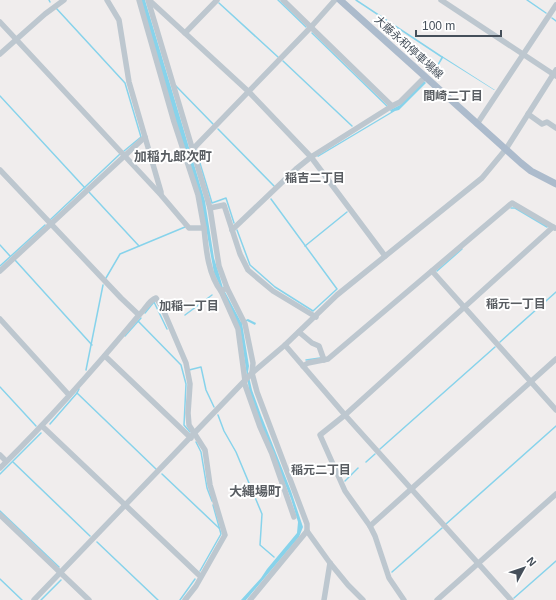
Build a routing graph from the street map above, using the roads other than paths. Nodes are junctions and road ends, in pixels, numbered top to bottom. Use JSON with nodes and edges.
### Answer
{"nodes":[{"id":1,"x":64,"y":0,"type":"edge"},
{"id":2,"x":107,"y":0,"type":"edge"},
{"id":3,"x":139,"y":0,"type":"edge"},
{"id":4,"x":148,"y":0,"type":"edge"},
{"id":5,"x":217,"y":0,"type":"edge"},
{"id":6,"x":283,"y":0,"type":"edge"},
{"id":7,"x":335,"y":0,"type":"edge"},
{"id":8,"x":340,"y":0,"type":"edge"},
{"id":9,"x":441,"y":0,"type":"edge"},
{"id":10,"x":556,"y":5,"type":"edge"},
{"id":11,"x":0,"y":22,"type":"edge"},
{"id":12,"x":311,"y":27,"type":"junction"},
{"id":13,"x":185,"y":33,"type":"junction"},
{"id":14,"x":16,"y":39,"type":"junction"},
{"id":15,"x":0,"y":54,"type":"edge"},
{"id":16,"x":524,"y":55,"type":"junction"},
{"id":17,"x":555,"y":74,"type":"edge"},
{"id":18,"x":425,"y":77,"type":"junction"},
{"id":19,"x":249,"y":92,"type":"junction"},
{"id":20,"x":390,"y":108,"type":"junction"},
{"id":21,"x":528,"y":114,"type":"junction"},
{"id":22,"x":477,"y":124,"type":"junction"},
{"id":23,"x":556,"y":128,"type":"edge"},
{"id":24,"x":146,"y":137,"type":"junction"},
{"id":25,"x":506,"y":149,"type":"junction"},
{"id":26,"x":192,"y":150,"type":"junction"},
{"id":27,"x":124,"y":156,"type":"junction"},
{"id":28,"x":311,"y":157,"type":"junction"},
{"id":29,"x":0,"y":170,"type":"edge"},
{"id":30,"x":556,"y":184,"type":"edge"},
{"id":31,"x":161,"y":195,"type":"junction"},
{"id":32,"x":210,"y":208,"type":"junction"},
{"id":33,"x":51,"y":224,"type":"junction"},
{"id":34,"x":204,"y":228,"type":"junction"},
{"id":35,"x":554,"y":228,"type":"edge"},
{"id":36,"x":232,"y":230,"type":"junction"},
{"id":37,"x":385,"y":256,"type":"junction"},
{"id":38,"x":0,"y":271,"type":"edge"},
{"id":39,"x":432,"y":271,"type":"junction"},
{"id":40,"x":224,"y":290,"type":"junction"},
{"id":41,"x":465,"y":308,"type":"junction"},
{"id":42,"x":139,"y":315,"type":"junction"},
{"id":43,"x":316,"y":317,"type":"junction"},
{"id":44,"x":0,"y":319,"type":"edge"},
{"id":45,"x":299,"y":332,"type":"junction"},
{"id":46,"x":285,"y":345,"type":"junction"},
{"id":47,"x":105,"y":356,"type":"junction"},
{"id":48,"x":556,"y":359,"type":"edge"},
{"id":49,"x":324,"y":360,"type":"junction"},
{"id":50,"x":303,"y":366,"type":"junction"},
{"id":51,"x":252,"y":374,"type":"junction"},
{"id":52,"x":245,"y":381,"type":"junction"},
{"id":53,"x":531,"y":381,"type":"junction"},
{"id":54,"x":69,"y":395,"type":"junction"},
{"id":55,"x":556,"y":410,"type":"edge"},
{"id":56,"x":345,"y":415,"type":"junction"},
{"id":57,"x":42,"y":426,"type":"junction"},
{"id":58,"x":193,"y":436,"type":"junction"},
{"id":59,"x":0,"y":454,"type":"edge"},
{"id":60,"x":6,"y":461,"type":"junction"},
{"id":61,"x":0,"y":468,"type":"edge"},
{"id":62,"x":412,"y":489,"type":"junction"},
{"id":63,"x":556,"y":494,"type":"edge"},
{"id":64,"x":126,"y":505,"type":"junction"},
{"id":65,"x":0,"y":515,"type":"edge"},
{"id":66,"x":294,"y":517,"type":"dead end"},
{"id":67,"x":370,"y":526,"type":"junction"},
{"id":68,"x":307,"y":531,"type":"junction"},
{"id":69,"x":478,"y":563,"type":"junction"},
{"id":70,"x":330,"y":564,"type":"junction"},
{"id":71,"x":60,"y":573,"type":"junction"},
{"id":72,"x":200,"y":576,"type":"junction"},
{"id":73,"x":34,"y":600,"type":"edge"},
{"id":74,"x":88,"y":600,"type":"edge"},
{"id":75,"x":185,"y":600,"type":"edge"},
{"id":76,"x":250,"y":600,"type":"edge"},
{"id":77,"x":324,"y":600,"type":"edge"},
{"id":78,"x":363,"y":600,"type":"edge"},
{"id":79,"x":404,"y":600,"type":"edge"},
{"id":80,"x":437,"y":600,"type":"edge"},
{"id":81,"x":511,"y":600,"type":"edge"}],
"edges":[{"from":1,"to":14,"type":"street"},
{"from":2,"to":24,"type":"street"},
{"from":3,"to":34,"type":"street"},
{"from":4,"to":13,"type":"street"},
{"from":4,"to":26,"type":"street"},
{"from":5,"to":13,"type":"street"},
{"from":6,"to":12,"type":"street"},
{"from":7,"to":12,"type":"street"},
{"from":8,"to":18,"type":"main road","name":"大藤永和停車場線"},
{"from":9,"to":16,"type":"street"},
{"from":10,"to":16,"type":"street"},
{"from":11,"to":14,"type":"street"},
{"from":12,"to":19,"type":"street"},
{"from":12,"to":20,"type":"street"},
{"from":13,"to":19,"type":"street"},
{"from":14,"to":15,"type":"street"},
{"from":14,"to":27,"type":"street"},
{"from":16,"to":17,"type":"street"},
{"from":16,"to":22,"type":"street"},
{"from":17,"to":21,"type":"street"},
{"from":18,"to":20,"type":"street"},
{"from":18,"to":22,"type":"main road","name":"大藤永和停車場線"},
{"from":19,"to":26,"type":"street"},
{"from":19,"to":28,"type":"street"},
{"from":20,"to":28,"type":"street"},
{"from":21,"to":23,"type":"street"},
{"from":21,"to":25,"type":"street"},
{"from":22,"to":25,"type":"main road","name":"大藤永和停車場線"},
{"from":24,"to":27,"type":"street"},
{"from":24,"to":31,"type":"street"},
{"from":25,"to":30,"type":"main road","name":"大藤永和停車場線"},
{"from":25,"to":37,"type":"street"},
{"from":26,"to":32,"type":"street"},
{"from":27,"to":31,"type":"street"},
{"from":27,"to":33,"type":"street"},
{"from":28,"to":36,"type":"street"},
{"from":28,"to":37,"type":"street"},
{"from":29,"to":33,"type":"street"},
{"from":31,"to":34,"type":"street"},
{"from":32,"to":36,"type":"street"},
{"from":32,"to":40,"type":"street"},
{"from":33,"to":38,"type":"street"},
{"from":33,"to":42,"type":"street"},
{"from":34,"to":40,"type":"street"},
{"from":35,"to":39,"type":"street"},
{"from":35,"to":41,"type":"street"},
{"from":36,"to":43,"type":"street"},
{"from":37,"to":43,"type":"street"},
{"from":39,"to":41,"type":"street"},
{"from":39,"to":49,"type":"street"},
{"from":40,"to":51,"type":"street"},
{"from":40,"to":52,"type":"street"},
{"from":41,"to":53,"type":"street"},
{"from":41,"to":56,"type":"street"},
{"from":42,"to":47,"type":"street"},
{"from":42,"to":58,"type":"street"},
{"from":43,"to":45,"type":"street"},
{"from":44,"to":54,"type":"street"},
{"from":45,"to":46,"type":"street"},
{"from":45,"to":49,"type":"street"},
{"from":46,"to":50,"type":"street"},
{"from":46,"to":51,"type":"street"},
{"from":47,"to":54,"type":"street"},
{"from":47,"to":58,"type":"street"},
{"from":48,"to":53,"type":"street"},
{"from":49,"to":50,"type":"street"},
{"from":50,"to":56,"type":"street"},
{"from":51,"to":52,"type":"street"},
{"from":51,"to":68,"type":"street"},
{"from":52,"to":58,"type":"street"},
{"from":52,"to":66,"type":"street"},
{"from":53,"to":55,"type":"street"},
{"from":53,"to":62,"type":"street"},
{"from":54,"to":57,"type":"street"},
{"from":56,"to":62,"type":"street"},
{"from":56,"to":67,"type":"street"},
{"from":57,"to":60,"type":"street"},
{"from":57,"to":64,"type":"street"},
{"from":58,"to":64,"type":"street"},
{"from":58,"to":72,"type":"street"},
{"from":59,"to":60,"type":"street"},
{"from":60,"to":61,"type":"street"},
{"from":62,"to":67,"type":"street"},
{"from":62,"to":69,"type":"street"},
{"from":63,"to":69,"type":"street"},
{"from":64,"to":71,"type":"street"},
{"from":64,"to":72,"type":"street"},
{"from":65,"to":71,"type":"street"},
{"from":67,"to":79,"type":"street"},
{"from":68,"to":70,"type":"street"},
{"from":68,"to":76,"type":"street"},
{"from":69,"to":80,"type":"street"},
{"from":69,"to":81,"type":"street"},
{"from":70,"to":77,"type":"street"},
{"from":70,"to":78,"type":"street"},
{"from":71,"to":73,"type":"street"},
{"from":71,"to":74,"type":"street"},
{"from":72,"to":75,"type":"street"}]}
